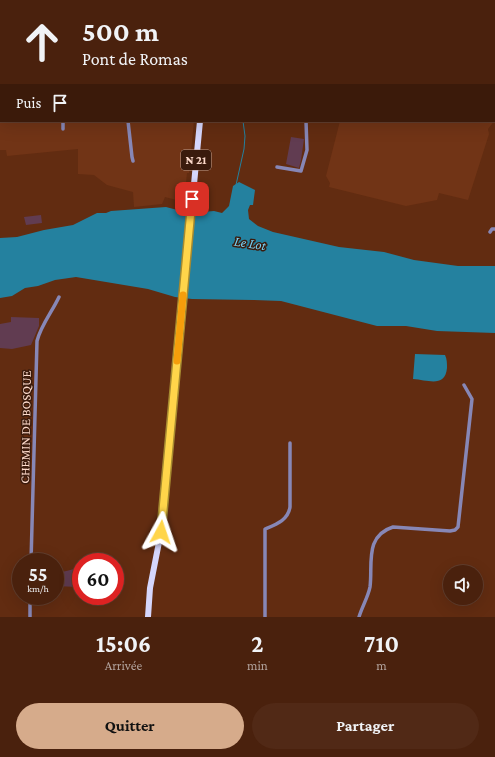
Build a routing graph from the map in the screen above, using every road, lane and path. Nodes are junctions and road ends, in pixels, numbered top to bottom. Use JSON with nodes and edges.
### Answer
{"nodes":[{"id":1,"x":63,"y":122,"type":"edge"},
{"id":2,"x":128,"y":122,"type":"edge"},
{"id":3,"x":200,"y":122,"type":"edge"},
{"id":4,"x":306,"y":122,"type":"edge"},
{"id":5,"x":64,"y":130,"type":"dead end"},
{"id":6,"x":133,"y":161,"type":"dead end"},
{"id":7,"x":277,"y":167,"type":"dead end"},
{"id":8,"x":495,"y":229,"type":"edge"},
{"id":9,"x":490,"y":232,"type":"dead end"},
{"id":10,"x":59,"y":297,"type":"dead end"},
{"id":11,"x":464,"y":385,"type":"dead end"},
{"id":12,"x":290,"y":443,"type":"dead end"},
{"id":13,"x":31,"y":553,"type":"edge"},
{"id":14,"x":149,"y":598,"type":"junction"},
{"id":15,"x":30,"y":605,"type":"edge"},
{"id":16,"x":30,"y":617,"type":"edge"},
{"id":17,"x":148,"y":617,"type":"edge"},
{"id":18,"x":152,"y":617,"type":"edge"},
{"id":19,"x":265,"y":617,"type":"edge"},
{"id":20,"x":359,"y":617,"type":"edge"}],
"edges":[{"from":1,"to":5,"type":"street"},
{"from":2,"to":6,"type":"street"},
{"from":3,"to":14,"type":"main road","number":"N 21"},
{"from":4,"to":7,"type":"street"},
{"from":8,"to":9,"type":"street"},
{"from":10,"to":13,"type":"street","name":"CHEMIN DE BOSQUE"},
{"from":11,"to":20,"type":"street"},
{"from":12,"to":19,"type":"street"},
{"from":14,"to":17,"type":"main road","number":"N 21"},
{"from":14,"to":18,"type":"main road","number":"N 21"},
{"from":15,"to":16,"type":"street"}]}
